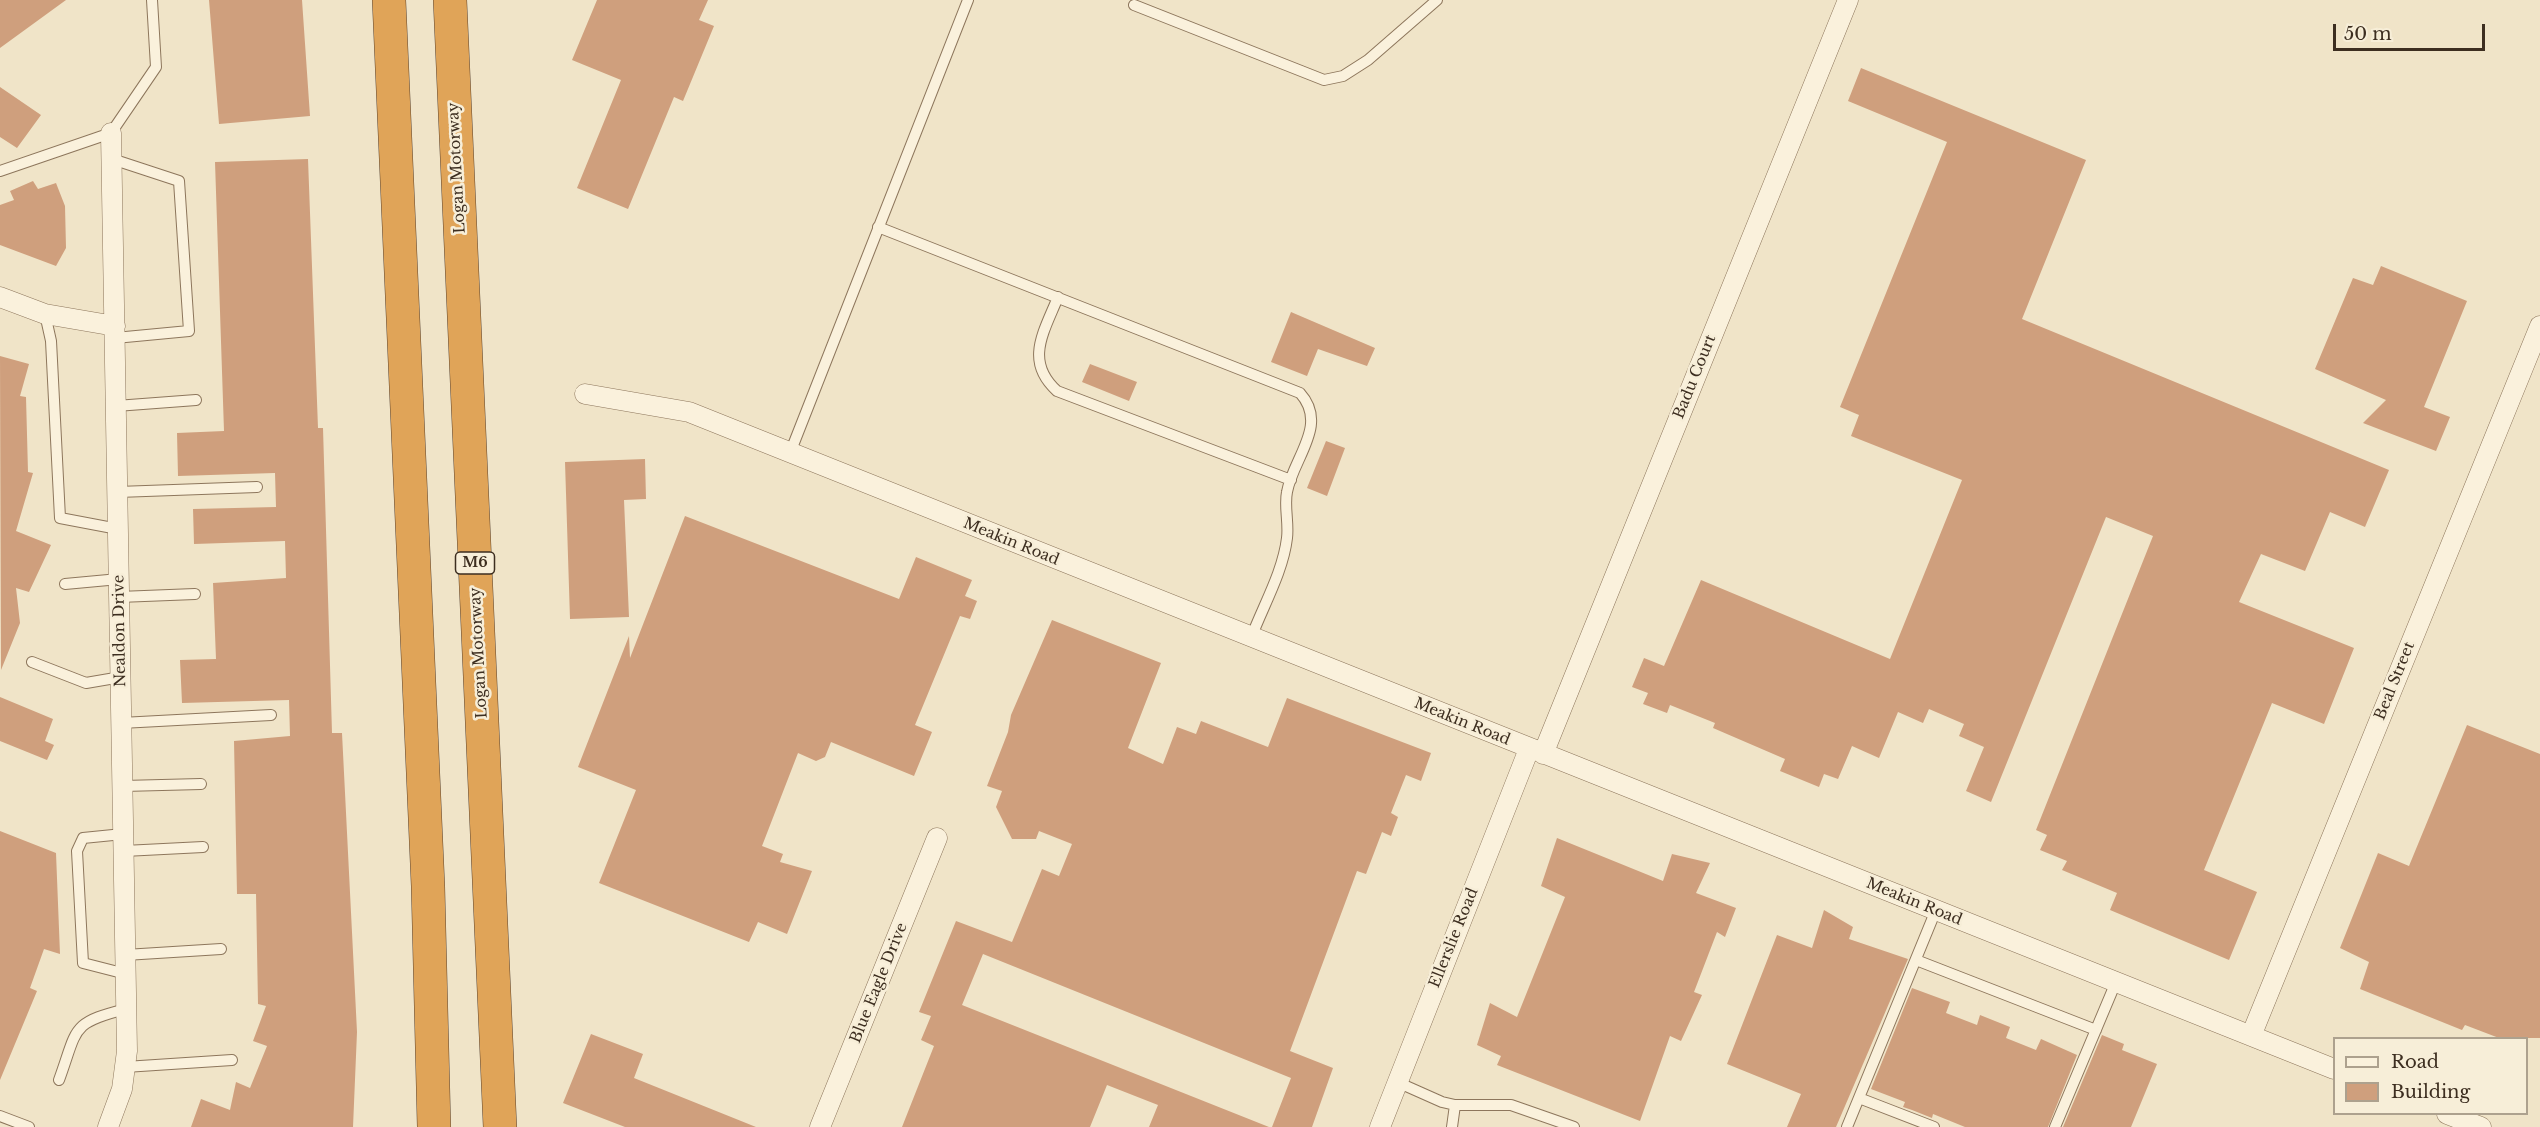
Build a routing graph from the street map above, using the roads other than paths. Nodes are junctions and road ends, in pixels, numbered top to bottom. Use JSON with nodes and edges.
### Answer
{"nodes":[{"id":1,"x":152,"y":0,"type":"edge"},
{"id":2,"x":388,"y":0,"type":"edge"},
{"id":3,"x":450,"y":0,"type":"edge"},
{"id":4,"x":968,"y":0,"type":"edge"},
{"id":5,"x":1123,"y":0,"type":"edge"},
{"id":6,"x":1437,"y":0,"type":"edge"},
{"id":7,"x":1848,"y":0,"type":"edge"},
{"id":8,"x":1135,"y":2,"type":"edge"},
{"id":9,"x":111,"y":133,"type":"junction"},
{"id":10,"x":112,"y":159,"type":"junction"},
{"id":11,"x":0,"y":171,"type":"edge"},
{"id":12,"x":878,"y":226,"type":"junction"},
{"id":13,"x":0,"y":297,"type":"edge"},
{"id":14,"x":1058,"y":297,"type":"junction"},
{"id":15,"x":45,"y":314,"type":"junction"},
{"id":16,"x":2540,"y":326,"type":"edge"},
{"id":17,"x":115,"y":332,"type":"junction"},
{"id":18,"x":585,"y":394,"type":"dead end"},
{"id":19,"x":195,"y":400,"type":"dead end"},
{"id":20,"x":116,"y":406,"type":"junction"},
{"id":21,"x":790,"y":453,"type":"junction"},
{"id":22,"x":1291,"y":480,"type":"junction"},
{"id":23,"x":257,"y":487,"type":"dead end"},
{"id":24,"x":118,"y":492,"type":"junction"},
{"id":25,"x":118,"y":529,"type":"junction"},
{"id":26,"x":65,"y":584,"type":"dead end"},
{"id":27,"x":119,"y":588,"type":"junction"},
{"id":28,"x":195,"y":594,"type":"dead end"},
{"id":29,"x":1251,"y":638,"type":"junction"},
{"id":30,"x":32,"y":662,"type":"dead end"},
{"id":31,"x":121,"y":677,"type":"junction"},
{"id":32,"x":271,"y":715,"type":"dead end"},
{"id":33,"x":122,"y":723,"type":"junction"},
{"id":34,"x":1536,"y":751,"type":"junction"},
{"id":35,"x":201,"y":784,"type":"dead end"},
{"id":36,"x":123,"y":786,"type":"junction"},
{"id":37,"x":938,"y":838,"type":"dead end"},
{"id":38,"x":124,"y":843,"type":"junction"},
{"id":39,"x":203,"y":848,"type":"dead end"},
{"id":40,"x":428,"y":886,"type":"junction"},
{"id":41,"x":1936,"y":910,"type":"junction"},
{"id":42,"x":221,"y":949,"type":"dead end"},
{"id":43,"x":1916,"y":960,"type":"junction"},
{"id":44,"x":126,"y":964,"type":"junction"},
{"id":45,"x":2116,"y":982,"type":"junction"},
{"id":46,"x":126,"y":1009,"type":"junction"},
{"id":47,"x":2096,"y":1030,"type":"junction"},
{"id":48,"x":2251,"y":1036,"type":"junction"},
{"id":49,"x":232,"y":1060,"type":"dead end"},
{"id":50,"x":125,"y":1067,"type":"junction"},
{"id":51,"x":2333,"y":1069,"type":"edge"},
{"id":52,"x":59,"y":1080,"type":"dead end"},
{"id":53,"x":1397,"y":1082,"type":"junction"},
{"id":54,"x":1858,"y":1098,"type":"junction"},
{"id":55,"x":1455,"y":1105,"type":"junction"},
{"id":56,"x":2452,"y":1115,"type":"edge"},
{"id":57,"x":0,"y":1116,"type":"edge"},
{"id":58,"x":29,"y":1127,"type":"edge"},
{"id":59,"x":108,"y":1127,"type":"edge"},
{"id":60,"x":411,"y":1127,"type":"edge"},
{"id":61,"x":434,"y":1127,"type":"edge"},
{"id":62,"x":500,"y":1127,"type":"edge"},
{"id":63,"x":820,"y":1127,"type":"edge"},
{"id":64,"x":1380,"y":1127,"type":"edge"},
{"id":65,"x":1452,"y":1127,"type":"edge"},
{"id":66,"x":1574,"y":1127,"type":"edge"},
{"id":67,"x":1847,"y":1127,"type":"edge"},
{"id":68,"x":1934,"y":1127,"type":"edge"},
{"id":69,"x":2055,"y":1127,"type":"edge"},
{"id":70,"x":2481,"y":1127,"type":"edge"}],
"edges":[{"from":1,"to":9,"type":"lane"},
{"from":2,"to":40,"type":"highway"},
{"from":3,"to":62,"type":"highway","name":"Logan Motorway","number":"M6"},
{"from":4,"to":12,"type":"lane"},
{"from":5,"to":8,"type":"lane"},
{"from":6,"to":8,"type":"lane"},
{"from":7,"to":34,"type":"street","name":"Badu Court"},
{"from":9,"to":10,"type":"street","name":"Nealdon Drive"},
{"from":9,"to":11,"type":"lane"},
{"from":10,"to":17,"type":"street","name":"Nealdon Drive"},
{"from":10,"to":17,"type":"lane"},
{"from":12,"to":14,"type":"lane"},
{"from":12,"to":21,"type":"lane"},
{"from":13,"to":15,"type":"street"},
{"from":14,"to":22,"type":"lane"},
{"from":14,"to":22,"type":"lane"},
{"from":15,"to":17,"type":"street"},
{"from":15,"to":25,"type":"lane"},
{"from":16,"to":48,"type":"street","name":"Beal Street"},
{"from":17,"to":20,"type":"street","name":"Nealdon Drive"},
{"from":18,"to":21,"type":"street","name":"Meakin Road"},
{"from":19,"to":20,"type":"lane"},
{"from":20,"to":24,"type":"street","name":"Nealdon Drive"},
{"from":21,"to":29,"type":"street","name":"Meakin Road"},
{"from":22,"to":29,"type":"lane"},
{"from":23,"to":24,"type":"lane"},
{"from":24,"to":25,"type":"street","name":"Nealdon Drive"},
{"from":25,"to":27,"type":"street","name":"Nealdon Drive"},
{"from":26,"to":27,"type":"lane"},
{"from":27,"to":28,"type":"lane"},
{"from":27,"to":31,"type":"street","name":"Nealdon Drive"},
{"from":29,"to":34,"type":"street","name":"Meakin Road"},
{"from":30,"to":31,"type":"lane"},
{"from":31,"to":33,"type":"street","name":"Nealdon Drive"},
{"from":32,"to":33,"type":"lane"},
{"from":33,"to":36,"type":"street","name":"Nealdon Drive"},
{"from":34,"to":41,"type":"street","name":"Meakin Road"},
{"from":34,"to":53,"type":"street","name":"Ellerslie Road"},
{"from":35,"to":36,"type":"lane"},
{"from":36,"to":38,"type":"street","name":"Nealdon Drive"},
{"from":37,"to":63,"type":"street","name":"Blue Eagle Drive"},
{"from":38,"to":39,"type":"lane"},
{"from":38,"to":44,"type":"street","name":"Nealdon Drive"},
{"from":38,"to":44,"type":"lane"},
{"from":40,"to":60,"type":"highway"},
{"from":40,"to":61,"type":"highway"},
{"from":41,"to":43,"type":"lane"},
{"from":41,"to":45,"type":"street","name":"Meakin Road"},
{"from":42,"to":44,"type":"lane"},
{"from":43,"to":47,"type":"lane"},
{"from":43,"to":54,"type":"lane"},
{"from":44,"to":46,"type":"street","name":"Nealdon Drive"},
{"from":45,"to":47,"type":"lane"},
{"from":45,"to":48,"type":"street","name":"Meakin Road"},
{"from":46,"to":50,"type":"street","name":"Nealdon Drive"},
{"from":46,"to":52,"type":"lane"},
{"from":47,"to":69,"type":"lane"},
{"from":48,"to":51,"type":"street","name":"Meakin Road"},
{"from":49,"to":50,"type":"lane"},
{"from":50,"to":59,"type":"street","name":"Nealdon Drive"},
{"from":53,"to":55,"type":"lane"},
{"from":53,"to":64,"type":"street","name":"Ellerslie Road"},
{"from":54,"to":67,"type":"lane"},
{"from":54,"to":68,"type":"lane"},
{"from":55,"to":65,"type":"lane"},
{"from":55,"to":66,"type":"lane"},
{"from":56,"to":70,"type":"street"},
{"from":57,"to":58,"type":"lane"}]}
